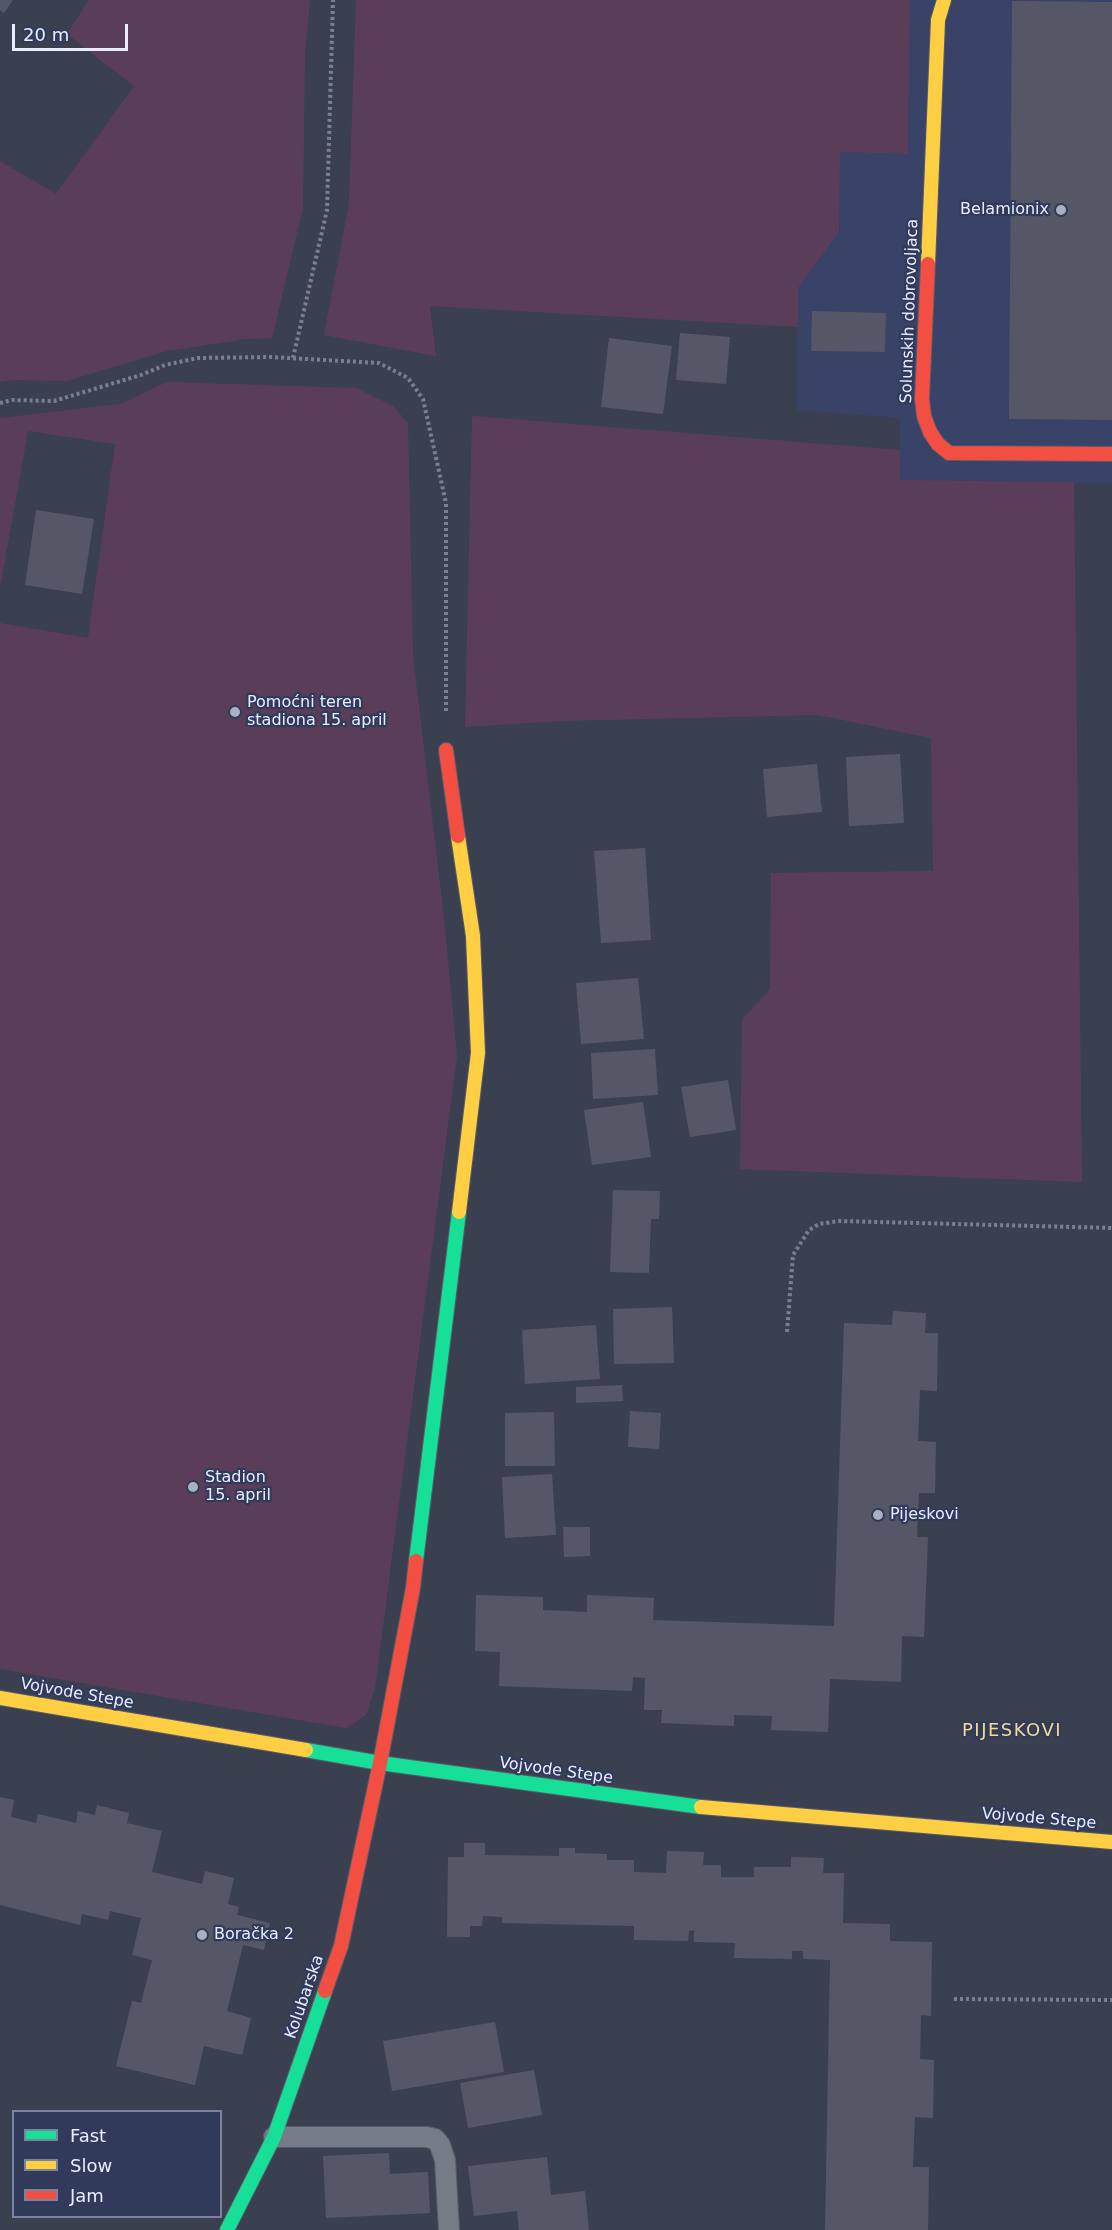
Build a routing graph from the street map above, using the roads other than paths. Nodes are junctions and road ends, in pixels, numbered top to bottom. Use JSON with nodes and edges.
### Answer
{"nodes":[{"id":1,"x":944,"y":0,"type":"edge"},
{"id":2,"x":1112,"y":454,"type":"edge"},
{"id":3,"x":446,"y":750,"type":"road end"},
{"id":4,"x":0,"y":1698,"type":"edge"},
{"id":5,"x":380,"y":1763,"type":"junction"},
{"id":6,"x":1112,"y":1842,"type":"edge"},
{"id":7,"x":274,"y":2137,"type":"junction"},
{"id":8,"x":227,"y":2230,"type":"edge"},
{"id":9,"x":449,"y":2230,"type":"edge"}],
"edges":[{"from":1,"to":2,"type":"street","name":"Solunskih dobrovoljaca"},
{"from":3,"to":5,"type":"street","name":"Kolubarska"},
{"from":4,"to":5,"type":"street","name":"Vojvode Stepe"},
{"from":5,"to":6,"type":"street","name":"Vojvode Stepe"},
{"from":5,"to":7,"type":"street","name":"Kolubarska"},
{"from":7,"to":8,"type":"street","name":"Kolubarska"},
{"from":7,"to":9,"type":"lane"}]}
